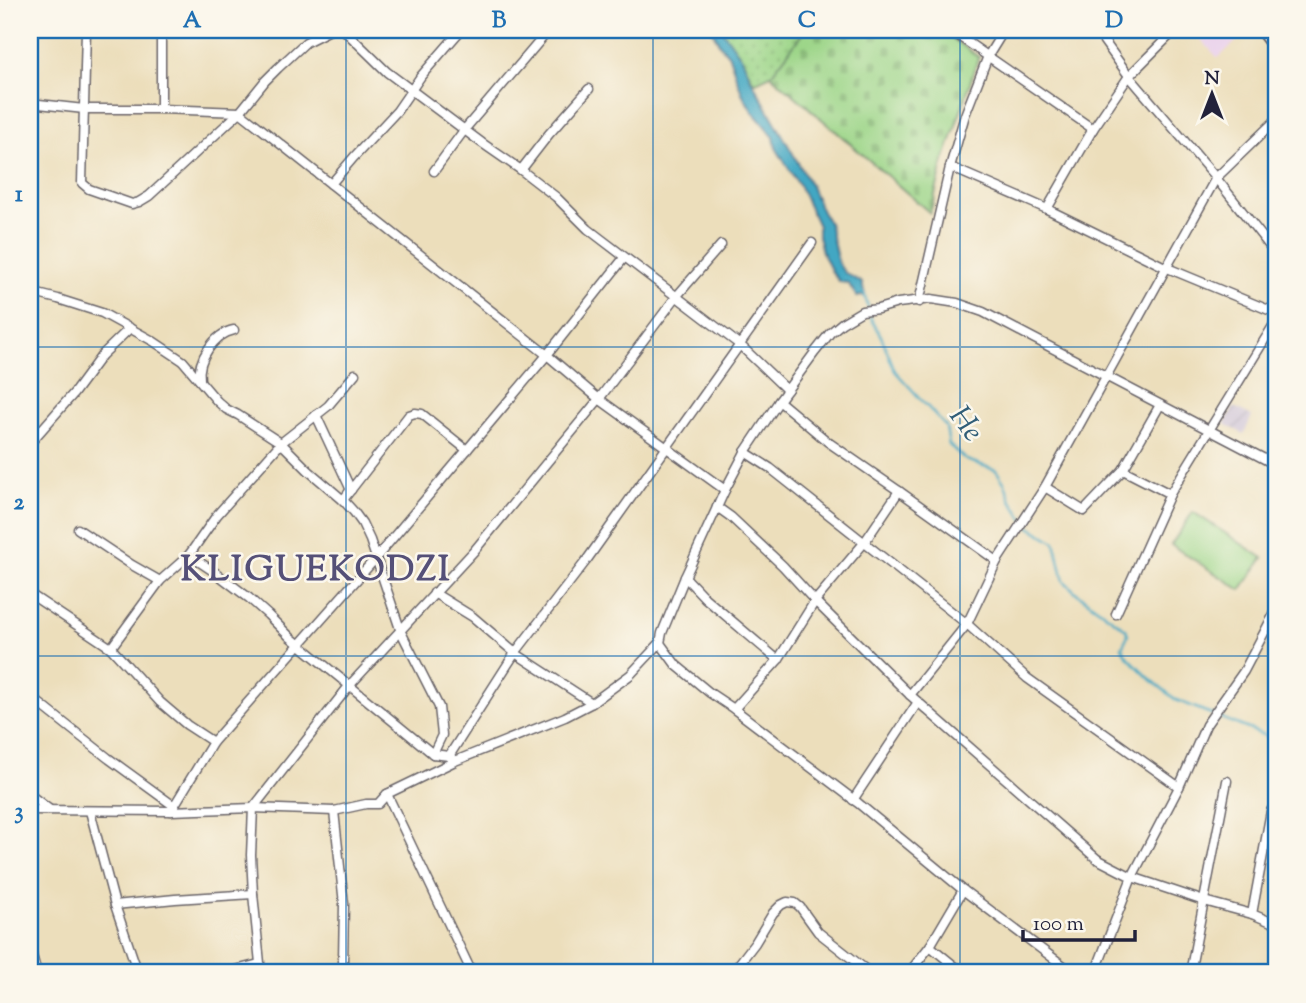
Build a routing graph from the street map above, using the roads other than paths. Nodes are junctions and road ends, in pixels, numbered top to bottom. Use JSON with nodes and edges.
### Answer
{"nodes":[{"id":1,"x":86,"y":30,"type":"edge"},
{"id":2,"x":161,"y":30,"type":"edge"},
{"id":3,"x":330,"y":30,"type":"edge"},
{"id":4,"x":344,"y":30,"type":"edge"},
{"id":5,"x":461,"y":30,"type":"edge"},
{"id":6,"x":549,"y":30,"type":"edge"},
{"id":7,"x":950,"y":30,"type":"edge"},
{"id":8,"x":1004,"y":30,"type":"edge"},
{"id":9,"x":1096,"y":30,"type":"edge"},
{"id":10,"x":1175,"y":30,"type":"edge"},
{"id":11,"x":1262,"y":30,"type":"edge"},
{"id":12,"x":1276,"y":48,"type":"edge"},
{"id":13,"x":988,"y":56,"type":"junction"},
{"id":14,"x":1129,"y":76,"type":"junction"},
{"id":15,"x":589,"y":89,"type":"dead end"},
{"id":16,"x":412,"y":90,"type":"junction"},
{"id":17,"x":30,"y":103,"type":"edge"},
{"id":18,"x":84,"y":109,"type":"junction"},
{"id":19,"x":161,"y":109,"type":"junction"},
{"id":20,"x":240,"y":112,"type":"junction"},
{"id":21,"x":1276,"y":120,"type":"edge"},
{"id":22,"x":1093,"y":129,"type":"junction"},
{"id":23,"x":465,"y":130,"type":"junction"},
{"id":24,"x":950,"y":167,"type":"junction"},
{"id":25,"x":522,"y":170,"type":"junction"},
{"id":26,"x":433,"y":171,"type":"dead end"},
{"id":27,"x":1216,"y":178,"type":"junction"},
{"id":28,"x":331,"y":184,"type":"junction"},
{"id":29,"x":1047,"y":209,"type":"junction"},
{"id":30,"x":811,"y":243,"type":"dead end"},
{"id":31,"x":721,"y":244,"type":"dead end"},
{"id":32,"x":1276,"y":254,"type":"edge"},
{"id":33,"x":624,"y":258,"type":"junction"},
{"id":34,"x":1166,"y":267,"type":"junction"},
{"id":35,"x":30,"y":292,"type":"edge"},
{"id":36,"x":676,"y":297,"type":"junction"},
{"id":37,"x":919,"y":302,"type":"junction"},
{"id":38,"x":1276,"y":313,"type":"edge"},
{"id":39,"x":1276,"y":321,"type":"edge"},
{"id":40,"x":130,"y":328,"type":"junction"},
{"id":41,"x":234,"y":330,"type":"dead end"},
{"id":42,"x":740,"y":345,"type":"junction"},
{"id":43,"x":547,"y":355,"type":"junction"},
{"id":44,"x":355,"y":374,"type":"dead end"},
{"id":45,"x":1106,"y":376,"type":"junction"},
{"id":46,"x":200,"y":379,"type":"junction"},
{"id":47,"x":787,"y":390,"type":"junction"},
{"id":48,"x":599,"y":399,"type":"junction"},
{"id":49,"x":779,"y":401,"type":"junction"},
{"id":50,"x":1160,"y":405,"type":"junction"},
{"id":51,"x":316,"y":415,"type":"junction"},
{"id":52,"x":1209,"y":429,"type":"junction"},
{"id":53,"x":30,"y":443,"type":"edge"},
{"id":54,"x":281,"y":443,"type":"junction"},
{"id":55,"x":666,"y":448,"type":"junction"},
{"id":56,"x":467,"y":450,"type":"junction"},
{"id":57,"x":746,"y":452,"type":"junction"},
{"id":58,"x":1276,"y":465,"type":"edge"},
{"id":59,"x":1123,"y":470,"type":"junction"},
{"id":60,"x":1045,"y":488,"type":"junction"},
{"id":61,"x":351,"y":490,"type":"junction"},
{"id":62,"x":724,"y":490,"type":"junction"},
{"id":63,"x":900,"y":491,"type":"junction"},
{"id":64,"x":1170,"y":494,"type":"junction"},
{"id":65,"x":343,"y":500,"type":"junction"},
{"id":66,"x":717,"y":507,"type":"junction"},
{"id":67,"x":79,"y":528,"type":"dead end"},
{"id":68,"x":864,"y":544,"type":"junction"},
{"id":69,"x":189,"y":555,"type":"junction"},
{"id":70,"x":375,"y":559,"type":"junction"},
{"id":71,"x":997,"y":561,"type":"junction"},
{"id":72,"x":685,"y":577,"type":"junction"},
{"id":73,"x":160,"y":581,"type":"junction"},
{"id":74,"x":434,"y":593,"type":"junction"},
{"id":75,"x":30,"y":594,"type":"edge"},
{"id":76,"x":815,"y":601,"type":"junction"},
{"id":77,"x":1276,"y":610,"type":"edge"},
{"id":78,"x":1116,"y":614,"type":"dead end"},
{"id":79,"x":967,"y":624,"type":"junction"},
{"id":80,"x":1273,"y":625,"type":"edge"},
{"id":81,"x":401,"y":632,"type":"junction"},
{"id":82,"x":660,"y":643,"type":"junction"},
{"id":83,"x":299,"y":644,"type":"junction"},
{"id":84,"x":111,"y":648,"type":"junction"},
{"id":85,"x":515,"y":653,"type":"junction"},
{"id":86,"x":778,"y":660,"type":"junction"},
{"id":87,"x":349,"y":686,"type":"junction"},
{"id":88,"x":910,"y":695,"type":"junction"},
{"id":89,"x":30,"y":696,"type":"edge"},
{"id":90,"x":918,"y":702,"type":"junction"},
{"id":91,"x":592,"y":703,"type":"junction"},
{"id":92,"x":734,"y":709,"type":"junction"},
{"id":93,"x":213,"y":742,"type":"junction"},
{"id":94,"x":433,"y":754,"type":"junction"},
{"id":95,"x":452,"y":758,"type":"junction"},
{"id":96,"x":1227,"y":781,"type":"dead end"},
{"id":97,"x":1179,"y":787,"type":"junction"},
{"id":98,"x":387,"y":794,"type":"junction"},
{"id":99,"x":30,"y":795,"type":"edge"},
{"id":100,"x":853,"y":800,"type":"junction"},
{"id":101,"x":253,"y":808,"type":"junction"},
{"id":102,"x":172,"y":809,"type":"junction"},
{"id":103,"x":1276,"y":809,"type":"edge"},
{"id":104,"x":30,"y":810,"type":"edge"},
{"id":105,"x":52,"y":811,"type":"junction"},
{"id":106,"x":90,"y":811,"type":"junction"},
{"id":107,"x":334,"y":811,"type":"junction"},
{"id":108,"x":1132,"y":877,"type":"junction"},
{"id":109,"x":963,"y":890,"type":"junction"},
{"id":110,"x":253,"y":894,"type":"junction"},
{"id":111,"x":1204,"y":901,"type":"junction"},
{"id":112,"x":115,"y":905,"type":"junction"},
{"id":113,"x":1252,"y":915,"type":"junction"},
{"id":114,"x":1276,"y":924,"type":"edge"},
{"id":115,"x":930,"y":946,"type":"junction"},
{"id":116,"x":30,"y":948,"type":"edge"},
{"id":117,"x":260,"y":969,"type":"edge"},
{"id":118,"x":34,"y":972,"type":"edge"},
{"id":119,"x":138,"y":973,"type":"edge"},
{"id":120,"x":224,"y":973,"type":"edge"},
{"id":121,"x":344,"y":973,"type":"edge"},
{"id":122,"x":472,"y":973,"type":"edge"},
{"id":123,"x":732,"y":973,"type":"edge"},
{"id":124,"x":870,"y":973,"type":"edge"},
{"id":125,"x":911,"y":973,"type":"edge"},
{"id":126,"x":963,"y":973,"type":"edge"},
{"id":127,"x":1073,"y":973,"type":"edge"},
{"id":128,"x":1095,"y":973,"type":"edge"},
{"id":129,"x":1190,"y":973,"type":"edge"}],
"edges":[{"from":1,"to":18,"type":"street"},
{"from":2,"to":19,"type":"street"},
{"from":3,"to":20,"type":"street"},
{"from":4,"to":16,"type":"street"},
{"from":5,"to":16,"type":"street"},
{"from":6,"to":23,"type":"street"},
{"from":7,"to":13,"type":"street"},
{"from":8,"to":13,"type":"street"},
{"from":9,"to":14,"type":"street"},
{"from":10,"to":14,"type":"street"},
{"from":11,"to":12,"type":"main road"},
{"from":13,"to":22,"type":"street"},
{"from":13,"to":24,"type":"street"},
{"from":14,"to":22,"type":"street"},
{"from":14,"to":27,"type":"street"},
{"from":15,"to":25,"type":"street"},
{"from":16,"to":23,"type":"street"},
{"from":16,"to":28,"type":"street"},
{"from":17,"to":18,"type":"street"},
{"from":18,"to":19,"type":"street"},
{"from":18,"to":20,"type":"street"},
{"from":19,"to":20,"type":"street"},
{"from":20,"to":28,"type":"street"},
{"from":21,"to":27,"type":"street"},
{"from":22,"to":29,"type":"street"},
{"from":23,"to":25,"type":"street"},
{"from":23,"to":26,"type":"street"},
{"from":24,"to":29,"type":"street"},
{"from":24,"to":37,"type":"street"},
{"from":25,"to":33,"type":"street"},
{"from":27,"to":32,"type":"street"},
{"from":27,"to":34,"type":"street"},
{"from":28,"to":43,"type":"street"},
{"from":29,"to":34,"type":"street"},
{"from":30,"to":42,"type":"street"},
{"from":31,"to":36,"type":"street"},
{"from":33,"to":36,"type":"street"},
{"from":33,"to":43,"type":"street"},
{"from":34,"to":38,"type":"street"},
{"from":34,"to":45,"type":"street"},
{"from":35,"to":40,"type":"street"},
{"from":36,"to":42,"type":"street"},
{"from":36,"to":48,"type":"street"},
{"from":37,"to":45,"type":"street"},
{"from":37,"to":47,"type":"street"},
{"from":39,"to":52,"type":"street"},
{"from":40,"to":46,"type":"street"},
{"from":40,"to":53,"type":"street"},
{"from":41,"to":46,"type":"street"},
{"from":42,"to":47,"type":"street"},
{"from":42,"to":55,"type":"street"},
{"from":43,"to":48,"type":"street"},
{"from":43,"to":56,"type":"street"},
{"from":44,"to":51,"type":"street"},
{"from":45,"to":50,"type":"street"},
{"from":45,"to":60,"type":"street"},
{"from":46,"to":54,"type":"street"},
{"from":47,"to":49,"type":"street"},
{"from":48,"to":55,"type":"street"},
{"from":48,"to":74,"type":"street"},
{"from":49,"to":57,"type":"street"},
{"from":49,"to":63,"type":"street"},
{"from":50,"to":52,"type":"street"},
{"from":50,"to":59,"type":"street"},
{"from":51,"to":54,"type":"street"},
{"from":51,"to":61,"type":"street"},
{"from":52,"to":58,"type":"street"},
{"from":52,"to":64,"type":"street"},
{"from":54,"to":65,"type":"street"},
{"from":54,"to":69,"type":"street"},
{"from":55,"to":62,"type":"street"},
{"from":55,"to":85,"type":"street"},
{"from":56,"to":61,"type":"street"},
{"from":56,"to":70,"type":"street"},
{"from":57,"to":62,"type":"street"},
{"from":57,"to":68,"type":"street"},
{"from":59,"to":60,"type":"street"},
{"from":59,"to":64,"type":"street"},
{"from":60,"to":71,"type":"street"},
{"from":61,"to":65,"type":"street"},
{"from":62,"to":66,"type":"street"},
{"from":63,"to":68,"type":"street"},
{"from":63,"to":71,"type":"street"},
{"from":64,"to":78,"type":"street"},
{"from":65,"to":70,"type":"street"},
{"from":66,"to":72,"type":"street"},
{"from":66,"to":76,"type":"street"},
{"from":67,"to":73,"type":"street"},
{"from":68,"to":76,"type":"street"},
{"from":68,"to":79,"type":"street"},
{"from":69,"to":73,"type":"street"},
{"from":69,"to":83,"type":"street"},
{"from":70,"to":81,"type":"street"},
{"from":70,"to":83,"type":"street"},
{"from":71,"to":79,"type":"street"},
{"from":72,"to":82,"type":"street"},
{"from":72,"to":86,"type":"street"},
{"from":73,"to":84,"type":"street"},
{"from":74,"to":81,"type":"street"},
{"from":74,"to":85,"type":"street"},
{"from":75,"to":84,"type":"street"},
{"from":76,"to":86,"type":"street"},
{"from":76,"to":88,"type":"street"},
{"from":77,"to":80,"type":"street"},
{"from":79,"to":88,"type":"street"},
{"from":79,"to":97,"type":"street"},
{"from":80,"to":97,"type":"street"},
{"from":81,"to":87,"type":"street"},
{"from":81,"to":94,"type":"street"},
{"from":82,"to":91,"type":"street"},
{"from":82,"to":92,"type":"street"},
{"from":83,"to":87,"type":"street"},
{"from":83,"to":93,"type":"street"},
{"from":84,"to":93,"type":"street"},
{"from":85,"to":91,"type":"street"},
{"from":85,"to":95,"type":"street"},
{"from":86,"to":92,"type":"street"},
{"from":87,"to":94,"type":"street"},
{"from":87,"to":101,"type":"street"},
{"from":88,"to":90,"type":"street"},
{"from":89,"to":102,"type":"street"},
{"from":90,"to":100,"type":"street"},
{"from":90,"to":108,"type":"street"},
{"from":91,"to":95,"type":"street"},
{"from":92,"to":100,"type":"street"},
{"from":93,"to":102,"type":"street"},
{"from":94,"to":95,"type":"street"},
{"from":95,"to":98,"type":"street"},
{"from":96,"to":111,"type":"street"},
{"from":97,"to":108,"type":"street"},
{"from":98,"to":107,"type":"street"},
{"from":98,"to":122,"type":"street"},
{"from":99,"to":105,"type":"street"},
{"from":100,"to":109,"type":"street"},
{"from":101,"to":102,"type":"street"},
{"from":101,"to":107,"type":"street"},
{"from":101,"to":110,"type":"street"},
{"from":102,"to":106,"type":"street"},
{"from":103,"to":113,"type":"street"},
{"from":104,"to":105,"type":"street"},
{"from":105,"to":106,"type":"street"},
{"from":106,"to":112,"type":"street"},
{"from":107,"to":121,"type":"street"},
{"from":108,"to":111,"type":"street"},
{"from":108,"to":128,"type":"street"},
{"from":109,"to":115,"type":"street"},
{"from":109,"to":127,"type":"street"},
{"from":110,"to":112,"type":"street"},
{"from":110,"to":117,"type":"street"},
{"from":111,"to":113,"type":"street"},
{"from":111,"to":129,"type":"street"},
{"from":112,"to":119,"type":"street"},
{"from":113,"to":114,"type":"street"},
{"from":115,"to":125,"type":"street"},
{"from":115,"to":126,"type":"street"},
{"from":116,"to":118,"type":"street"},
{"from":117,"to":120,"type":"street"},
{"from":123,"to":124,"type":"street"}]}
